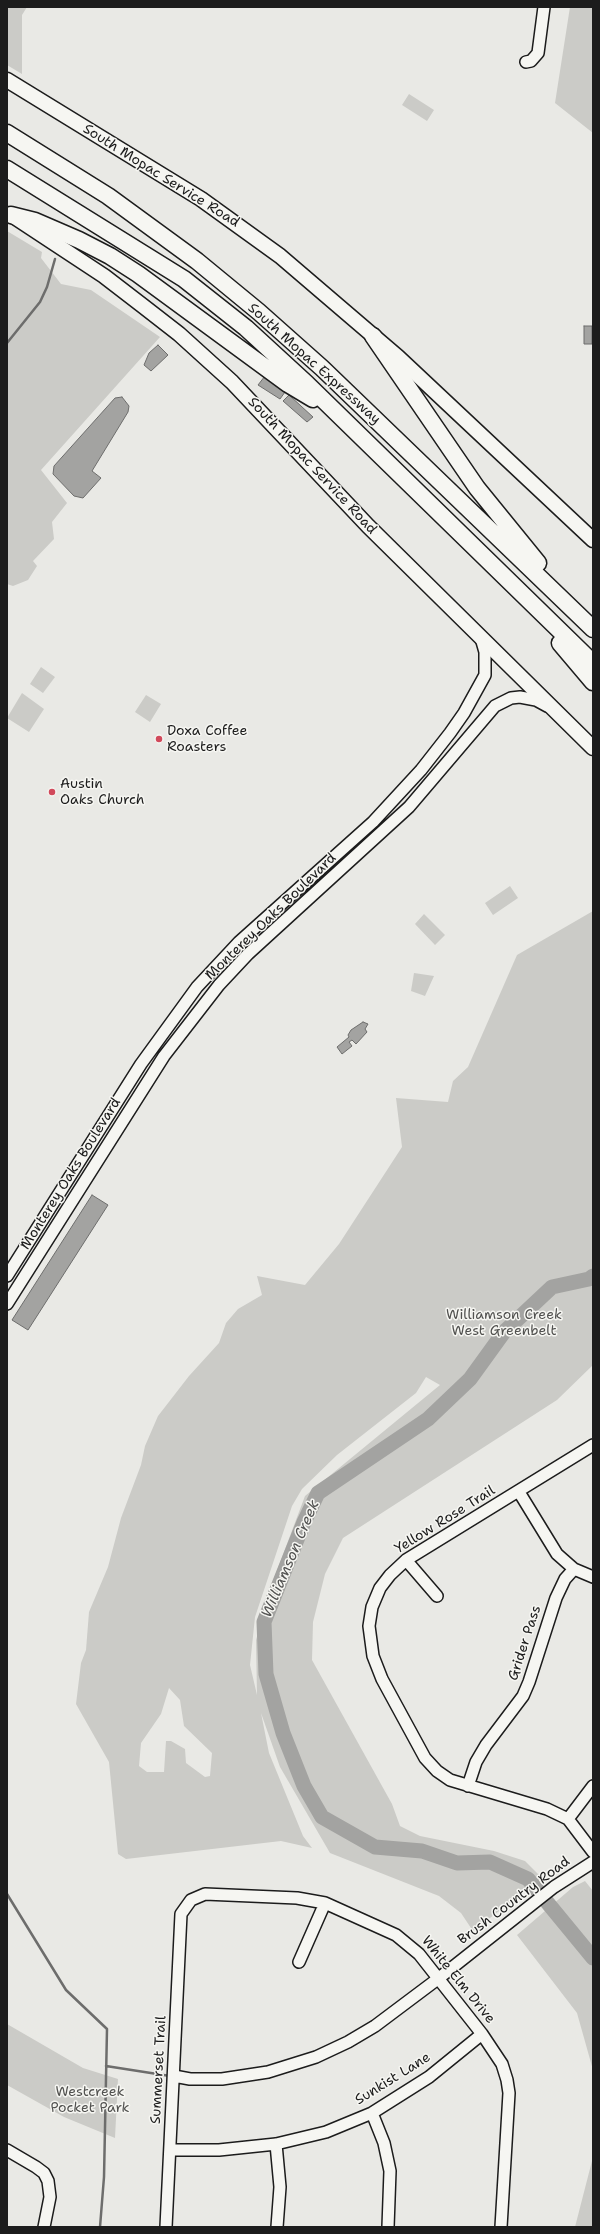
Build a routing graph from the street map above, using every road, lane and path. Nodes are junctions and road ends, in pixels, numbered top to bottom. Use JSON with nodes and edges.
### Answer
{"nodes":[{"id":1,"x":544,"y":7,"type":"edge"},
{"id":2,"x":526,"y":62,"type":"dead end"},
{"id":3,"x":7,"y":80,"type":"edge"},
{"id":4,"x":7,"y":133,"type":"edge"},
{"id":5,"x":9,"y":170,"type":"edge"},
{"id":6,"x":9,"y":214,"type":"edge"},
{"id":7,"x":373,"y":336,"type":"junction"},
{"id":8,"x":331,"y":410,"type":"junction"},
{"id":9,"x":593,"y":540,"type":"edge"},
{"id":10,"x":563,"y":599,"type":"junction"},
{"id":11,"x":535,"y":607,"type":"junction"},
{"id":12,"x":593,"y":629,"type":"edge"},
{"id":13,"x":481,"y":637,"type":"junction"},
{"id":14,"x":593,"y":663,"type":"edge"},
{"id":15,"x":593,"y":682,"type":"edge"},
{"id":16,"x":553,"y":708,"type":"junction"},
{"id":17,"x":593,"y":748,"type":"edge"},
{"id":18,"x":7,"y":1276,"type":"edge"},
{"id":19,"x":7,"y":1304,"type":"edge"},
{"id":20,"x":593,"y":1445,"type":"edge"},
{"id":21,"x":519,"y":1492,"type":"junction"},
{"id":22,"x":406,"y":1560,"type":"junction"},
{"id":23,"x":574,"y":1569,"type":"junction"},
{"id":24,"x":593,"y":1577,"type":"edge"},
{"id":25,"x":437,"y":1596,"type":"dead end"},
{"id":26,"x":468,"y":1786,"type":"junction"},
{"id":27,"x":593,"y":1786,"type":"edge"},
{"id":28,"x":568,"y":1819,"type":"junction"},
{"id":29,"x":593,"y":1852,"type":"edge"},
{"id":30,"x":593,"y":1862,"type":"edge"},
{"id":31,"x":325,"y":1903,"type":"junction"},
{"id":32,"x":181,"y":1914,"type":"joint"},
{"id":33,"x":299,"y":1962,"type":"dead end"},
{"id":34,"x":439,"y":1978,"type":"junction"},
{"id":35,"x":482,"y":2034,"type":"junction"},
{"id":36,"x":174,"y":2076,"type":"junction"},
{"id":37,"x":372,"y":2113,"type":"junction"},
{"id":38,"x":276,"y":2144,"type":"junction"},
{"id":39,"x":7,"y":2150,"type":"edge"},
{"id":40,"x":170,"y":2150,"type":"junction"},
{"id":41,"x":44,"y":2227,"type":"edge"},
{"id":42,"x":166,"y":2227,"type":"edge"},
{"id":43,"x":278,"y":2227,"type":"edge"},
{"id":44,"x":388,"y":2227,"type":"edge"},
{"id":45,"x":502,"y":2227,"type":"edge"}],
"edges":[{"from":1,"to":2,"type":"street"},
{"from":3,"to":7,"type":"main road","name":"South Mopac Service Road"},
{"from":4,"to":10,"type":"highway","name":"South Mopac Expressway"},
{"from":5,"to":8,"type":"highway","name":"South Mopac Expressway"},
{"from":6,"to":8,"type":"highway"},
{"from":6,"to":13,"type":"main road","name":"South Mopac Service Road"},
{"from":7,"to":9,"type":"main road","name":"South Mopac Service Road"},
{"from":7,"to":10,"type":"highway"},
{"from":8,"to":11,"type":"highway","name":"South Mopac Expressway"},
{"from":10,"to":12,"type":"highway","name":"South Mopac Expressway"},
{"from":11,"to":14,"type":"highway","name":"South Mopac Expressway"},
{"from":11,"to":15,"type":"highway"},
{"from":13,"to":16,"type":"main road","name":"South Mopac Service Road"},
{"from":13,"to":18,"type":"street","name":"Monterey Oaks Boulevard"},
{"from":16,"to":17,"type":"main road","name":"South Mopac Service Road"},
{"from":16,"to":19,"type":"street","name":"Monterey Oaks Boulevard"},
{"from":20,"to":21,"type":"street","name":"Yellow Rose Trail"},
{"from":21,"to":22,"type":"street","name":"Yellow Rose Trail"},
{"from":21,"to":23,"type":"street"},
{"from":22,"to":25,"type":"street"},
{"from":22,"to":26,"type":"street","name":"Yellow Rose Trail"},
{"from":23,"to":24,"type":"street"},
{"from":23,"to":26,"type":"street","name":"Grider Pass"},
{"from":26,"to":28,"type":"street","name":"Yellow Rose Trail"},
{"from":27,"to":28,"type":"street"},
{"from":28,"to":29,"type":"street","name":"Yellow Rose Trail"},
{"from":30,"to":34,"type":"street","name":"Brush Country Road"},
{"from":31,"to":32,"type":"street","name":"White Elm Drive"},
{"from":31,"to":33,"type":"street"},
{"from":31,"to":34,"type":"street","name":"White Elm Drive"},
{"from":32,"to":36,"type":"street","name":"Summerset Trail"},
{"from":34,"to":35,"type":"street","name":"White Elm Drive"},
{"from":34,"to":36,"type":"street","name":"Brush Country Road"},
{"from":35,"to":37,"type":"street","name":"Sunkist Lane"},
{"from":35,"to":45,"type":"street","name":"White Elm Drive"},
{"from":36,"to":40,"type":"street","name":"Summerset Trail"},
{"from":37,"to":38,"type":"street","name":"Sunkist Lane"},
{"from":37,"to":44,"type":"street"},
{"from":38,"to":40,"type":"street","name":"Sunkist Lane"},
{"from":38,"to":43,"type":"street"},
{"from":39,"to":41,"type":"street"},
{"from":40,"to":42,"type":"street","name":"Summerset Trail"}]}
